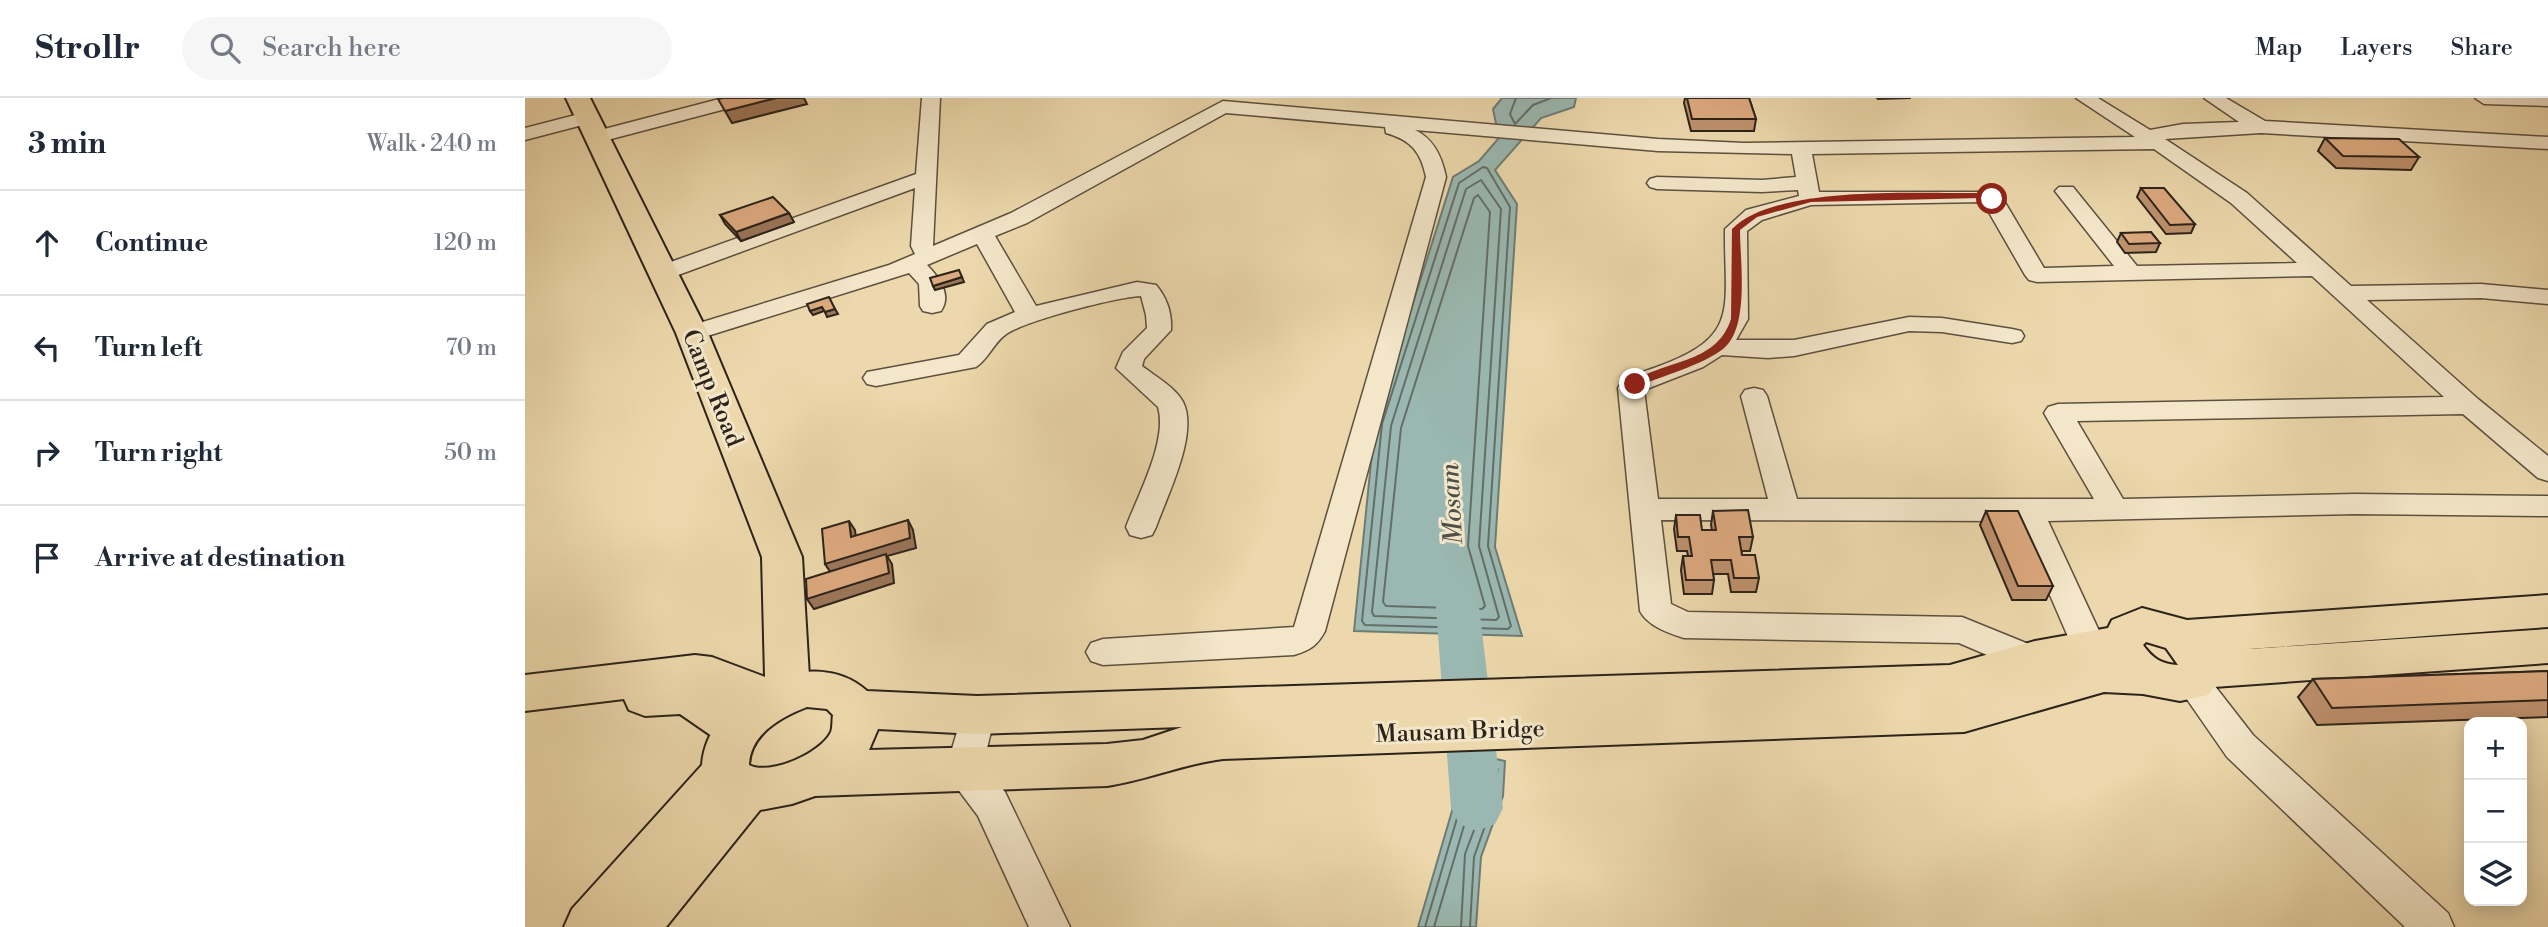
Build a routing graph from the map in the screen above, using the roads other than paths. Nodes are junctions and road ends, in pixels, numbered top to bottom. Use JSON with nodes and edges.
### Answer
{"nodes":[{"id":1,"x":745,"y":98,"type":"edge"},
{"id":2,"x":931,"y":98,"type":"edge"},
{"id":3,"x":2085,"y":98,"type":"edge"},
{"id":4,"x":2213,"y":98,"type":"edge"},
{"id":5,"x":2484,"y":98,"type":"edge"},
{"id":6,"x":2526,"y":99,"type":"edge"},
{"id":7,"x":2548,"y":100,"type":"edge"},
{"id":8,"x":1227,"y":102,"type":"edge"},
{"id":9,"x":2548,"y":114,"type":"edge"},
{"id":10,"x":587,"y":117,"type":"edge"},
{"id":11,"x":1385,"y":122,"type":"junction"},
{"id":12,"x":2261,"y":127,"type":"junction"},
{"id":13,"x":525,"y":134,"type":"edge"},
{"id":14,"x":2152,"y":139,"type":"junction"},
{"id":15,"x":2548,"y":143,"type":"edge"},
{"id":16,"x":1801,"y":148,"type":"junction"},
{"id":17,"x":926,"y":177,"type":"junction"},
{"id":18,"x":1657,"y":183,"type":"dead end"},
{"id":19,"x":1809,"y":191,"type":"junction"},
{"id":20,"x":2066,"y":191,"type":"dead end"},
{"id":21,"x":982,"y":234,"type":"junction"},
{"id":22,"x":920,"y":260,"type":"junction"},
{"id":23,"x":2319,"y":270,"type":"junction"},
{"id":24,"x":662,"y":273,"type":"junction"},
{"id":25,"x":2131,"y":273,"type":"junction"},
{"id":26,"x":2344,"y":293,"type":"junction"},
{"id":27,"x":2548,"y":297,"type":"edge"},
{"id":28,"x":932,"y":306,"type":"dead end"},
{"id":29,"x":1032,"y":314,"type":"junction"},
{"id":30,"x":692,"y":333,"type":"junction"},
{"id":31,"x":2012,"y":336,"type":"dead end"},
{"id":32,"x":1721,"y":347,"type":"junction"},
{"id":33,"x":876,"y":378,"type":"dead end"},
{"id":34,"x":1754,"y":396,"type":"dead end"},
{"id":35,"x":2469,"y":405,"type":"junction"},
{"id":36,"x":2548,"y":471,"type":"edge"},
{"id":37,"x":2548,"y":506,"type":"edge"},
{"id":38,"x":2115,"y":508,"type":"junction"},
{"id":39,"x":1643,"y":509,"type":"junction"},
{"id":40,"x":1785,"y":509,"type":"junction"},
{"id":41,"x":2028,"y":511,"type":"junction"},
{"id":42,"x":1141,"y":527,"type":"dead end"},
{"id":43,"x":2548,"y":611,"type":"edge"},
{"id":44,"x":2548,"y":646,"type":"edge"},
{"id":45,"x":1103,"y":652,"type":"dead end"},
{"id":46,"x":2119,"y":655,"type":"junction"},
{"id":47,"x":2029,"y":659,"type":"junction"},
{"id":48,"x":2192,"y":663,"type":"junction"},
{"id":49,"x":606,"y":692,"type":"junction"},
{"id":50,"x":525,"y":693,"type":"edge"},
{"id":51,"x":782,"y":697,"type":"junction"},
{"id":52,"x":1694,"y":707,"type":"junction"},
{"id":53,"x":856,"y":709,"type":"junction"},
{"id":54,"x":525,"y":712,"type":"edge"},
{"id":55,"x":977,"y":715,"type":"junction"},
{"id":56,"x":1226,"y":722,"type":"junction"},
{"id":57,"x":737,"y":763,"type":"junction"},
{"id":58,"x":964,"y":769,"type":"junction"},
{"id":59,"x":814,"y":775,"type":"junction"},
{"id":60,"x":2426,"y":925,"type":"edge"},
{"id":61,"x":591,"y":927,"type":"edge"},
{"id":62,"x":632,"y":927,"type":"edge"},
{"id":63,"x":1050,"y":927,"type":"edge"}],
"edges":[{"from":1,"to":10,"type":"street"},
{"from":2,"to":17,"type":"street"},
{"from":3,"to":14,"type":"street"},
{"from":4,"to":12,"type":"street"},
{"from":5,"to":6,"type":"street"},
{"from":6,"to":7,"type":"street"},
{"from":6,"to":9,"type":"street"},
{"from":8,"to":11,"type":"street"},
{"from":8,"to":21,"type":"street"},
{"from":10,"to":13,"type":"street"},
{"from":10,"to":24,"type":"main road","name":"Camp Road"},
{"from":11,"to":16,"type":"street"},
{"from":11,"to":45,"type":"street"},
{"from":12,"to":14,"type":"street"},
{"from":12,"to":15,"type":"street"},
{"from":14,"to":16,"type":"street"},
{"from":14,"to":23,"type":"street"},
{"from":16,"to":19,"type":"street"},
{"from":17,"to":22,"type":"street"},
{"from":17,"to":24,"type":"street"},
{"from":18,"to":19,"type":"street"},
{"from":19,"to":25,"type":"street"},
{"from":19,"to":32,"type":"street"},
{"from":20,"to":25,"type":"street"},
{"from":21,"to":22,"type":"street"},
{"from":21,"to":29,"type":"street"},
{"from":22,"to":28,"type":"street"},
{"from":22,"to":30,"type":"street"},
{"from":23,"to":25,"type":"street"},
{"from":23,"to":26,"type":"street"},
{"from":24,"to":30,"type":"main road","name":"Camp Road"},
{"from":26,"to":27,"type":"street"},
{"from":26,"to":35,"type":"street"},
{"from":29,"to":33,"type":"street"},
{"from":29,"to":42,"type":"street"},
{"from":30,"to":51,"type":"main road","name":"Camp Road"},
{"from":31,"to":32,"type":"street"},
{"from":32,"to":39,"type":"street"},
{"from":34,"to":40,"type":"street"},
{"from":35,"to":36,"type":"street"},
{"from":35,"to":38,"type":"street"},
{"from":37,"to":38,"type":"street"},
{"from":38,"to":41,"type":"street"},
{"from":39,"to":40,"type":"street"},
{"from":39,"to":47,"type":"street"},
{"from":40,"to":41,"type":"street"},
{"from":41,"to":46,"type":"street"},
{"from":43,"to":48,"type":"main road"},
{"from":44,"to":48,"type":"main road"},
{"from":46,"to":47,"type":"main road"},
{"from":46,"to":48,"type":"main road"},
{"from":46,"to":52,"type":"main road"},
{"from":47,"to":52,"type":"main road"},
{"from":48,"to":60,"type":"street"},
{"from":49,"to":50,"type":"main road"},
{"from":49,"to":51,"type":"main road"},
{"from":49,"to":54,"type":"main road"},
{"from":49,"to":57,"type":"main road"},
{"from":51,"to":53,"type":"main road"},
{"from":51,"to":57,"type":"main road"},
{"from":52,"to":56,"type":"main road","name":"Mausam Bridge"},
{"from":53,"to":55,"type":"main road"},
{"from":53,"to":59,"type":"main road"},
{"from":55,"to":56,"type":"main road"},
{"from":55,"to":58,"type":"street"},
{"from":56,"to":58,"type":"main road"},
{"from":57,"to":59,"type":"main road"},
{"from":57,"to":61,"type":"main road"},
{"from":57,"to":62,"type":"main road"},
{"from":58,"to":59,"type":"main road"},
{"from":58,"to":63,"type":"street"}]}
